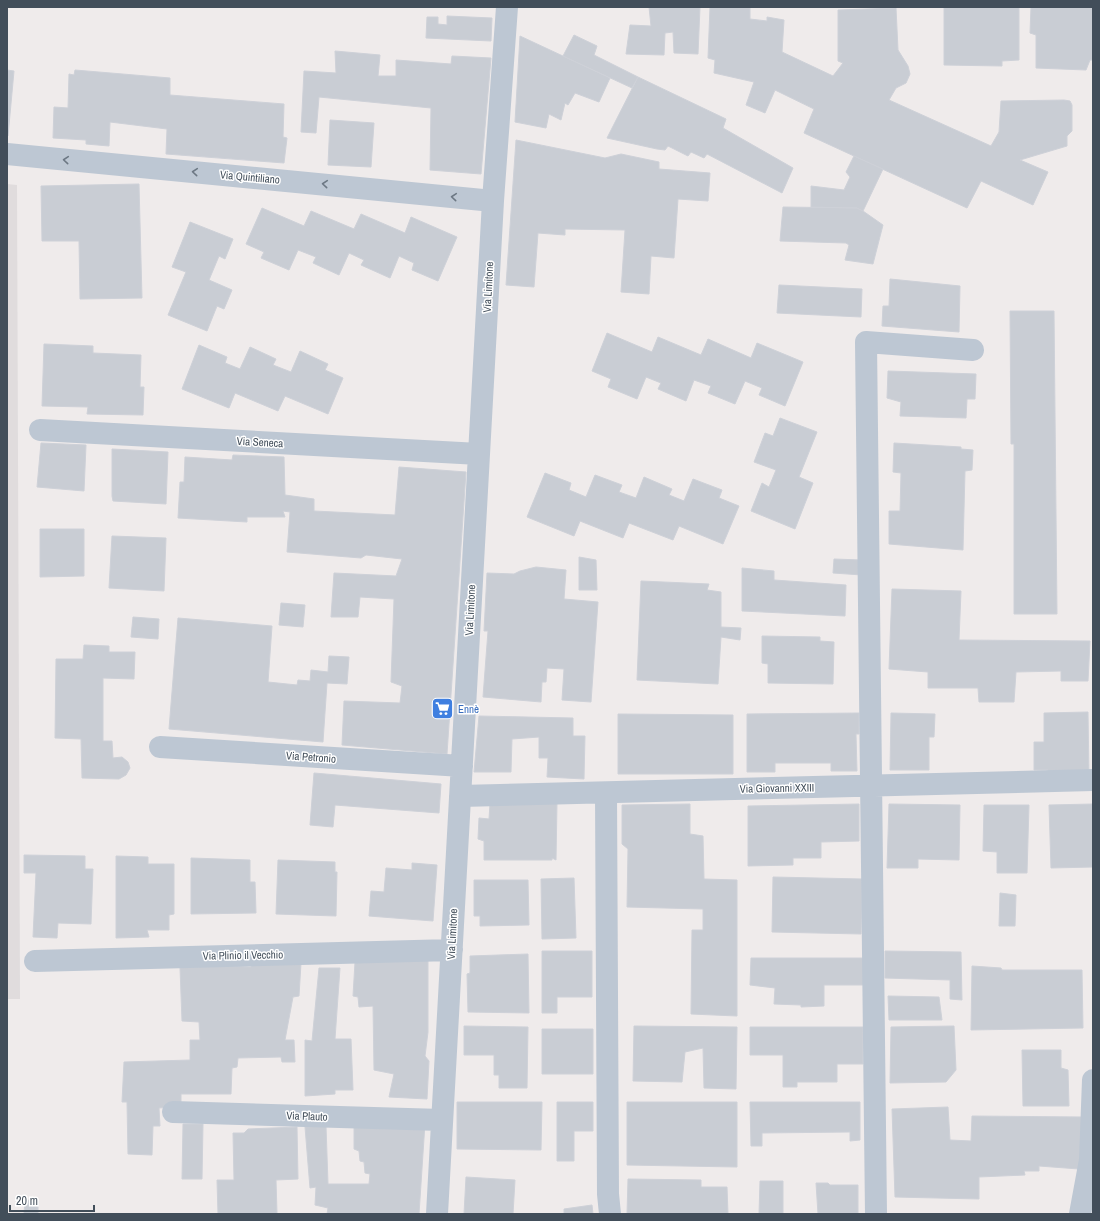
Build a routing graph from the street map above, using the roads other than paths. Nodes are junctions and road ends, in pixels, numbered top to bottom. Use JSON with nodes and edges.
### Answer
{"nodes":[{"id":1,"x":507,"y":7,"type":"edge"},
{"id":2,"x":7,"y":154,"type":"edge"},
{"id":3,"x":493,"y":201,"type":"junction"},
{"id":4,"x":973,"y":350,"type":"dead end"},
{"id":5,"x":40,"y":430,"type":"dead end"},
{"id":6,"x":479,"y":454,"type":"junction"},
{"id":7,"x":160,"y":747,"type":"dead end"},
{"id":8,"x":462,"y":766,"type":"junction"},
{"id":9,"x":1093,"y":780,"type":"edge"},
{"id":10,"x":870,"y":786,"type":"junction"},
{"id":11,"x":606,"y":792,"type":"junction"},
{"id":12,"x":460,"y":796,"type":"junction"},
{"id":13,"x":452,"y":950,"type":"junction"},
{"id":14,"x":35,"y":961,"type":"dead end"},
{"id":15,"x":1093,"y":1080,"type":"edge"},
{"id":16,"x":173,"y":1112,"type":"dead end"},
{"id":17,"x":442,"y":1120,"type":"junction"},
{"id":18,"x":437,"y":1214,"type":"edge"},
{"id":19,"x":610,"y":1214,"type":"edge"},
{"id":20,"x":876,"y":1214,"type":"edge"},
{"id":21,"x":1080,"y":1214,"type":"edge"}],
"edges":[{"from":1,"to":3,"type":"street","name":"Via Limitone"},
{"from":3,"to":2,"type":"street","name":"Via Quintiliano","one_way":true},
{"from":3,"to":6,"type":"street","name":"Via Limitone"},
{"from":4,"to":10,"type":"street"},
{"from":5,"to":6,"type":"street","name":"Via Seneca"},
{"from":6,"to":8,"type":"street","name":"Via Limitone"},
{"from":7,"to":8,"type":"street","name":"Via Petronio"},
{"from":8,"to":12,"type":"street","name":"Via Limitone"},
{"from":9,"to":10,"type":"street","name":"Via Giovanni XXIII"},
{"from":10,"to":11,"type":"street","name":"Via Giovanni XXIII"},
{"from":10,"to":20,"type":"street"},
{"from":11,"to":12,"type":"street","name":"Via Giovanni XXIII"},
{"from":11,"to":19,"type":"street"},
{"from":12,"to":13,"type":"street","name":"Via Limitone"},
{"from":13,"to":14,"type":"street","name":"Via Plinio il Vecchio"},
{"from":13,"to":17,"type":"street","name":"Via Limitone"},
{"from":15,"to":21,"type":"street"},
{"from":16,"to":17,"type":"street","name":"Via Plauto"},
{"from":17,"to":18,"type":"street","name":"Via Limitone"}]}
